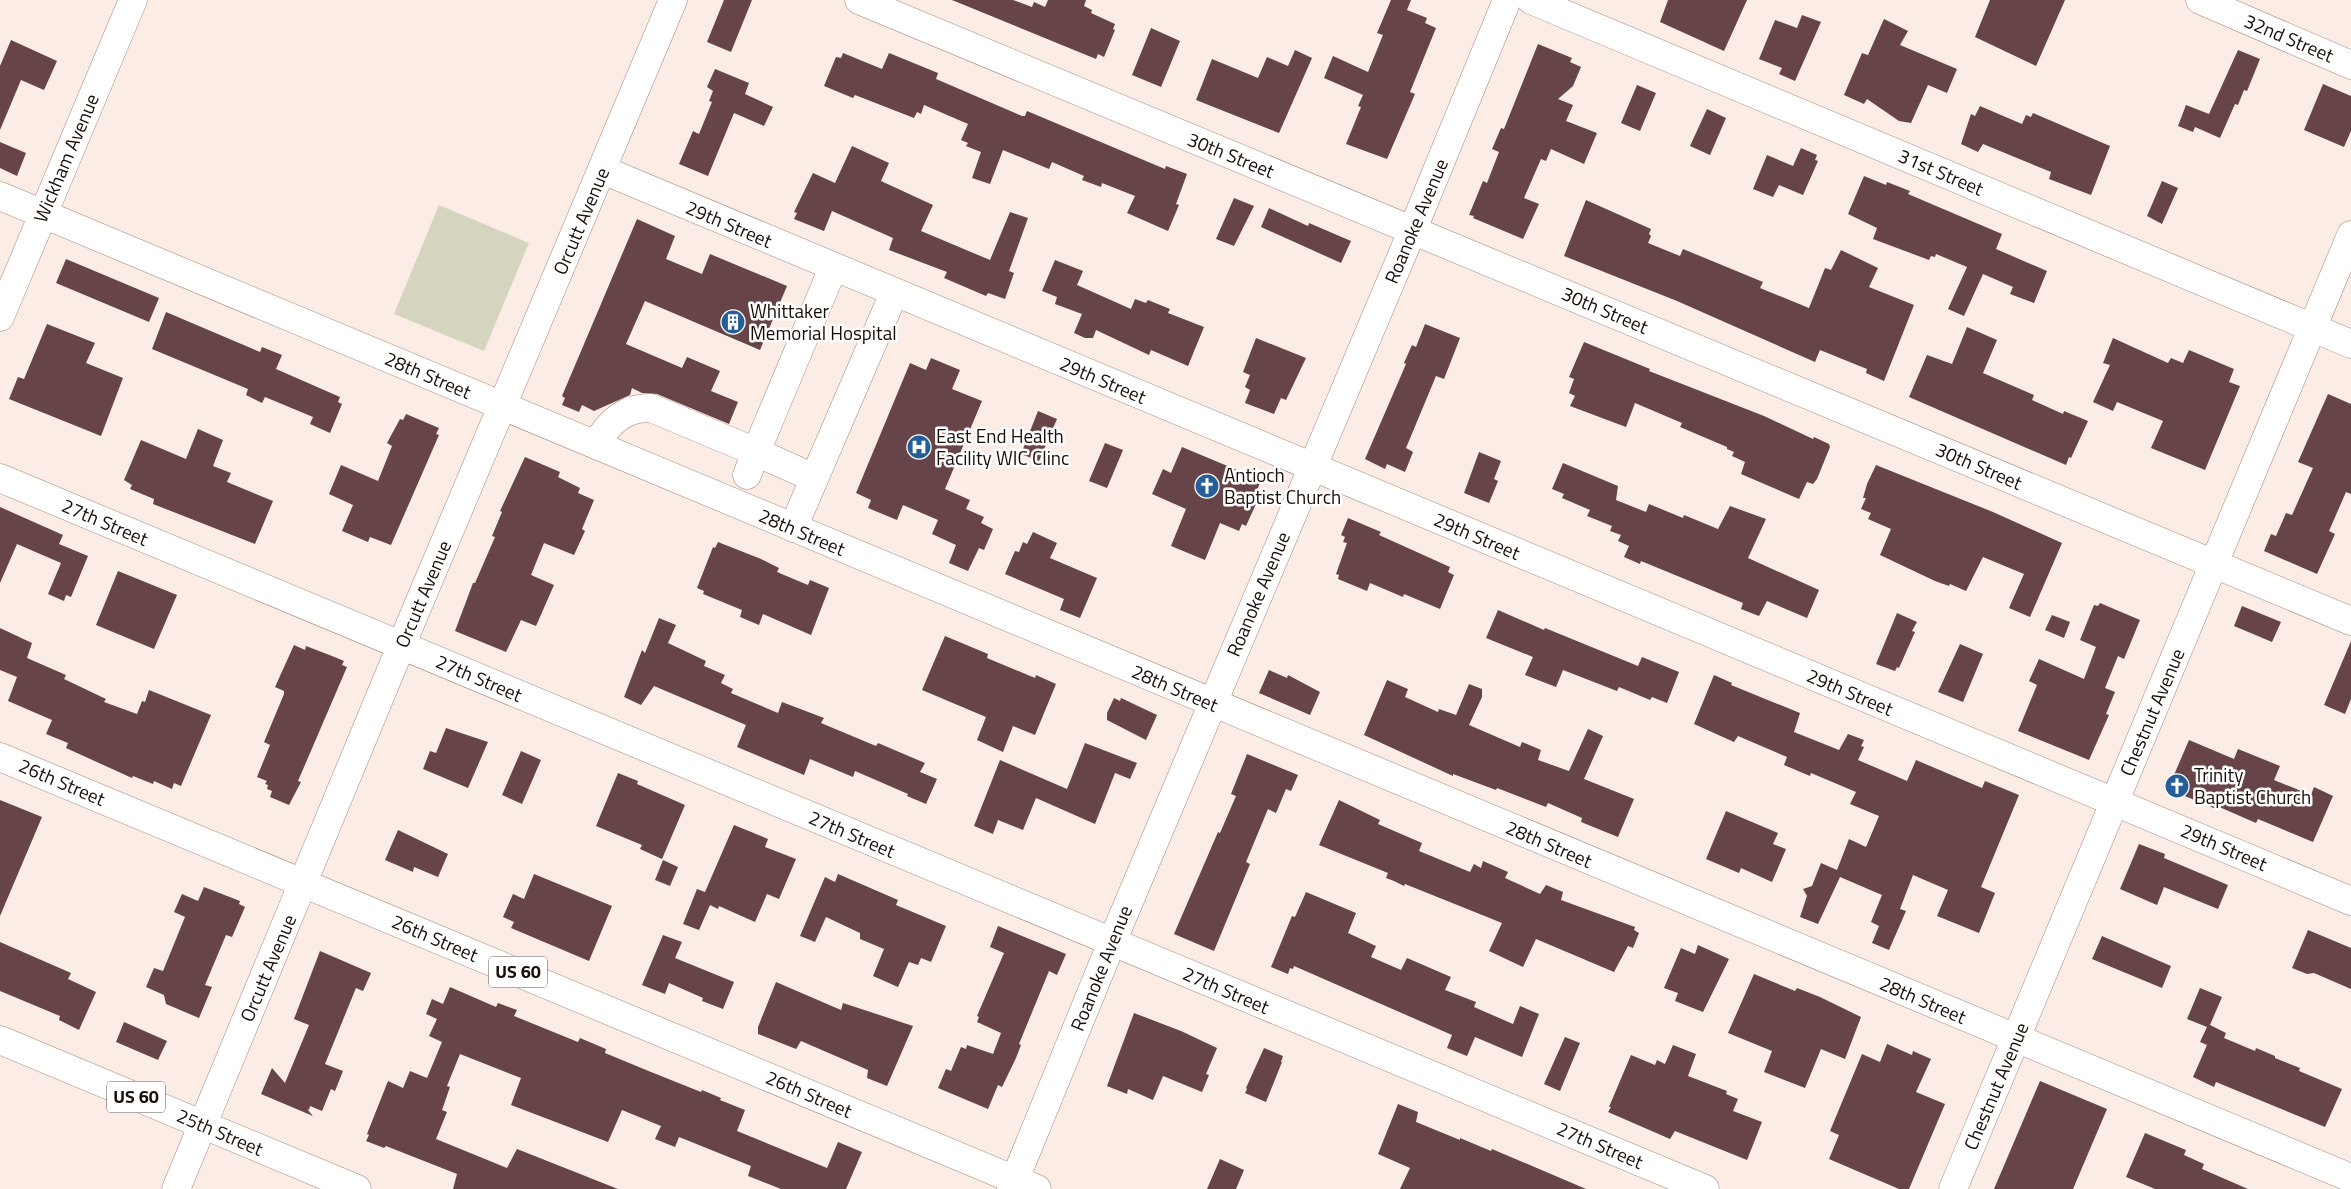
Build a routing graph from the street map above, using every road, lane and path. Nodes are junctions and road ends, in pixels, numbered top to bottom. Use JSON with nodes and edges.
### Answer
{"nodes":[{"id":1,"x":132,"y":0,"type":"edge"},
{"id":2,"x":673,"y":0,"type":"edge"},
{"id":3,"x":859,"y":0,"type":"edge"},
{"id":4,"x":1507,"y":0,"type":"edge"},
{"id":5,"x":1531,"y":0,"type":"edge"},
{"id":6,"x":2200,"y":0,"type":"edge"},
{"id":7,"x":2351,"y":65,"type":"edge"},
{"id":8,"x":603,"y":170,"type":"junction"},
{"id":9,"x":0,"y":196,"type":"edge"},
{"id":10,"x":42,"y":214,"type":"junction"},
{"id":11,"x":1413,"y":229,"type":"junction"},
{"id":12,"x":2351,"y":236,"type":"edge"},
{"id":13,"x":833,"y":268,"type":"junction"},
{"id":14,"x":894,"y":293,"type":"junction"},
{"id":15,"x":0,"y":317,"type":"edge"},
{"id":16,"x":2312,"y":328,"type":"junction"},
{"id":17,"x":2351,"y":344,"type":"edge"},
{"id":18,"x":503,"y":406,"type":"junction"},
{"id":19,"x":596,"y":445,"type":"junction"},
{"id":20,"x":752,"y":463,"type":"junction"},
{"id":21,"x":1312,"y":467,"type":"junction"},
{"id":22,"x":0,"y":478,"type":"edge"},
{"id":23,"x":814,"y":478,"type":"junction"},
{"id":24,"x":793,"y":528,"type":"junction"},
{"id":25,"x":2215,"y":564,"type":"junction"},
{"id":26,"x":2351,"y":621,"type":"edge"},
{"id":27,"x":401,"y":646,"type":"junction"},
{"id":28,"x":1212,"y":704,"type":"junction"},
{"id":29,"x":0,"y":757,"type":"edge"},
{"id":30,"x":2115,"y":801,"type":"junction"},
{"id":31,"x":304,"y":883,"type":"junction"},
{"id":32,"x":2351,"y":901,"type":"edge"},
{"id":33,"x":1112,"y":942,"type":"junction"},
{"id":34,"x":2016,"y":1039,"type":"junction"},
{"id":35,"x":0,"y":1040,"type":"edge"},
{"id":36,"x":203,"y":1125,"type":"junction"},
{"id":37,"x":2351,"y":1178,"type":"edge"},
{"id":38,"x":1021,"y":1186,"type":"edge"},
{"id":39,"x":176,"y":1189,"type":"edge"},
{"id":40,"x":357,"y":1189,"type":"edge"},
{"id":41,"x":1705,"y":1189,"type":"edge"},
{"id":42,"x":1953,"y":1189,"type":"edge"}],
"edges":[{"from":1,"to":10,"type":"street","name":"Wickham Avenue"},
{"from":2,"to":8,"type":"street","name":"Orcutt Avenue"},
{"from":3,"to":11,"type":"street","name":"30th Street"},
{"from":4,"to":11,"type":"street","name":"Roanoke Avenue"},
{"from":5,"to":16,"type":"street","name":"31st Street"},
{"from":6,"to":7,"type":"street","name":"32nd Street"},
{"from":8,"to":13,"type":"street","name":"29th Street"},
{"from":8,"to":18,"type":"street","name":"Orcutt Avenue"},
{"from":9,"to":10,"type":"street","name":"28th Street"},
{"from":10,"to":15,"type":"street","name":"Wickham Avenue"},
{"from":10,"to":18,"type":"street","name":"28th Street"},
{"from":11,"to":21,"type":"street","name":"Roanoke Avenue"},
{"from":11,"to":25,"type":"street","name":"30th Street"},
{"from":12,"to":16,"type":"street","name":"Chestnut Avenue"},
{"from":13,"to":14,"type":"street","name":"29th Street"},
{"from":13,"to":20,"type":"street"},
{"from":14,"to":21,"type":"street","name":"29th Street"},
{"from":14,"to":23,"type":"street"},
{"from":16,"to":17,"type":"street","name":"31st Street"},
{"from":16,"to":25,"type":"street","name":"Chestnut Avenue"},
{"from":18,"to":19,"type":"street","name":"28th Street"},
{"from":18,"to":27,"type":"street","name":"Orcutt Avenue"},
{"from":19,"to":20,"type":"street"},
{"from":19,"to":24,"type":"street","name":"28th Street"},
{"from":20,"to":23,"type":"street"},
{"from":21,"to":28,"type":"street","name":"Roanoke Avenue"},
{"from":21,"to":30,"type":"street","name":"29th Street"},
{"from":22,"to":27,"type":"street","name":"27th Street"},
{"from":23,"to":24,"type":"street"},
{"from":24,"to":28,"type":"street","name":"28th Street"},
{"from":25,"to":26,"type":"street","name":"30th Street"},
{"from":25,"to":30,"type":"street","name":"Chestnut Avenue"},
{"from":27,"to":31,"type":"street","name":"Orcutt Avenue"},
{"from":27,"to":33,"type":"street","name":"27th Street"},
{"from":28,"to":33,"type":"street","name":"Roanoke Avenue"},
{"from":28,"to":34,"type":"street","name":"28th Street"},
{"from":29,"to":31,"type":"street","name":"26th Street","number":"US 60"},
{"from":30,"to":32,"type":"street","name":"29th Street"},
{"from":30,"to":34,"type":"street","name":"Chestnut Avenue"},
{"from":31,"to":36,"type":"street","name":"Orcutt Avenue"},
{"from":31,"to":38,"type":"street","name":"26th Street","number":"US 60"},
{"from":33,"to":38,"type":"street","name":"Roanoke Avenue"},
{"from":33,"to":41,"type":"street","name":"27th Street"},
{"from":34,"to":37,"type":"street","name":"28th Street"},
{"from":34,"to":42,"type":"street","name":"Chestnut Avenue"},
{"from":35,"to":36,"type":"street","name":"25th Street","number":"US 60"},
{"from":36,"to":39,"type":"street","name":"Orcutt Avenue"},
{"from":36,"to":40,"type":"street","name":"25th Street","number":"US 60"}]}
